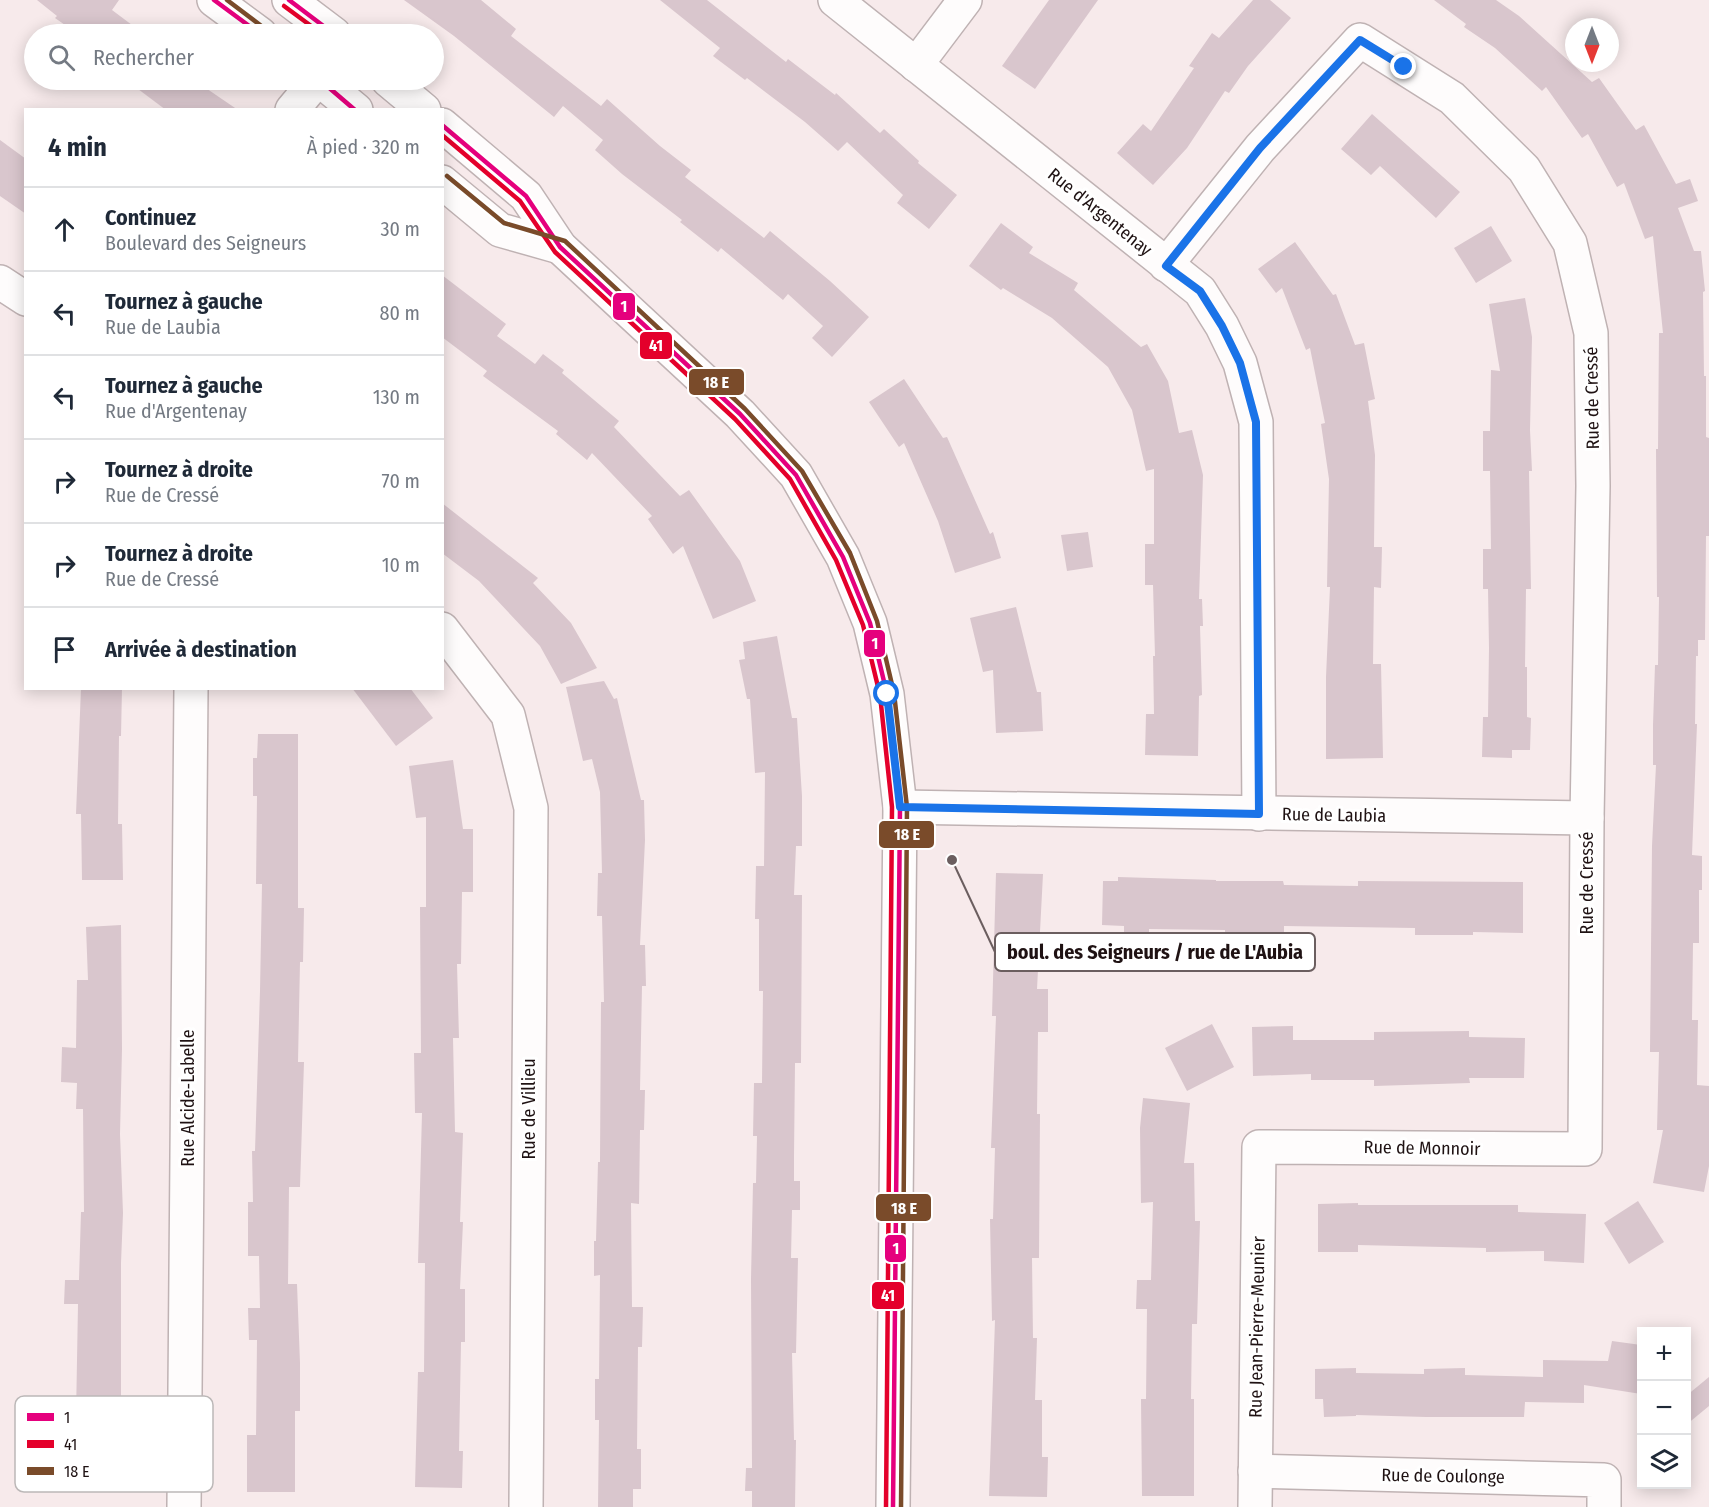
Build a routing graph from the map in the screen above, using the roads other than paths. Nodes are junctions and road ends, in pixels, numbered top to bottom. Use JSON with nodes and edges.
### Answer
{"nodes":[{"id":1,"x":214,"y":0,"type":"edge"},
{"id":2,"x":289,"y":0,"type":"edge"},
{"id":3,"x":835,"y":0,"type":"edge"},
{"id":4,"x":965,"y":0,"type":"edge"},
{"id":5,"x":246,"y":24,"type":"edge"},
{"id":6,"x":321,"y":24,"type":"edge"},
{"id":7,"x":916,"y":65,"type":"junction"},
{"id":8,"x":309,"y":90,"type":"edge"},
{"id":9,"x":331,"y":90,"type":"edge"},
{"id":10,"x":400,"y":90,"type":"edge"},
{"id":11,"x":294,"y":108,"type":"edge"},
{"id":12,"x":353,"y":108,"type":"edge"},
{"id":13,"x":422,"y":108,"type":"edge"},
{"id":14,"x":444,"y":127,"type":"edge"},
{"id":15,"x":444,"y":184,"type":"edge"},
{"id":16,"x":560,"y":247,"type":"junction"},
{"id":17,"x":1166,"y":266,"type":"junction"},
{"id":18,"x":0,"y":282,"type":"edge"},
{"id":19,"x":24,"y":298,"type":"edge"},
{"id":20,"x":444,"y":632,"type":"edge"},
{"id":21,"x":191,"y":690,"type":"edge"},
{"id":22,"x":900,"y":807,"type":"junction"},
{"id":23,"x":1259,"y":814,"type":"junction"},
{"id":24,"x":1587,"y":818,"type":"junction"},
{"id":25,"x":1259,"y":1147,"type":"joint"},
{"id":26,"x":1585,"y":1149,"type":"joint"},
{"id":27,"x":185,"y":1396,"type":"edge"},
{"id":28,"x":1255,"y":1471,"type":"junction"},
{"id":29,"x":184,"y":1492,"type":"edge"},
{"id":30,"x":184,"y":1507,"type":"edge"},
{"id":31,"x":526,"y":1507,"type":"edge"},
{"id":32,"x":893,"y":1507,"type":"edge"},
{"id":33,"x":1255,"y":1507,"type":"edge"},
{"id":34,"x":1604,"y":1507,"type":"edge"}],
"edges":[{"from":1,"to":5,"type":"street"},
{"from":2,"to":6,"type":"street"},
{"from":3,"to":7,"type":"street","name":"Rue d'Argentenay"},
{"from":4,"to":7,"type":"street"},
{"from":7,"to":17,"type":"street","name":"Rue d'Argentenay"},
{"from":8,"to":11,"type":"street"},
{"from":9,"to":12,"type":"street"},
{"from":10,"to":13,"type":"street"},
{"from":14,"to":16,"type":"street"},
{"from":15,"to":16,"type":"street"},
{"from":16,"to":22,"type":"street"},
{"from":17,"to":23,"type":"street","name":"Rue d'Argentenay"},
{"from":17,"to":24,"type":"street","name":"Rue de Cressé"},
{"from":18,"to":19,"type":"street"},
{"from":20,"to":31,"type":"street","name":"Rue de Villieu"},
{"from":21,"to":27,"type":"street","name":"Rue Alcide-Labelle"},
{"from":22,"to":23,"type":"street","name":"Rue de Laubia"},
{"from":22,"to":32,"type":"street"},
{"from":23,"to":24,"type":"street","name":"Rue de Laubia"},
{"from":24,"to":26,"type":"street","name":"Rue de Cressé"},
{"from":25,"to":26,"type":"street","name":"Rue de Monnoir"},
{"from":25,"to":28,"type":"street","name":"Rue Jean-Pierre-Meunier"},
{"from":28,"to":33,"type":"street","name":"Rue Jean-Pierre-Meunier"},
{"from":28,"to":34,"type":"street","name":"Rue de Coulonge"},
{"from":29,"to":30,"type":"street","name":"Rue Alcide-Labelle"}]}
